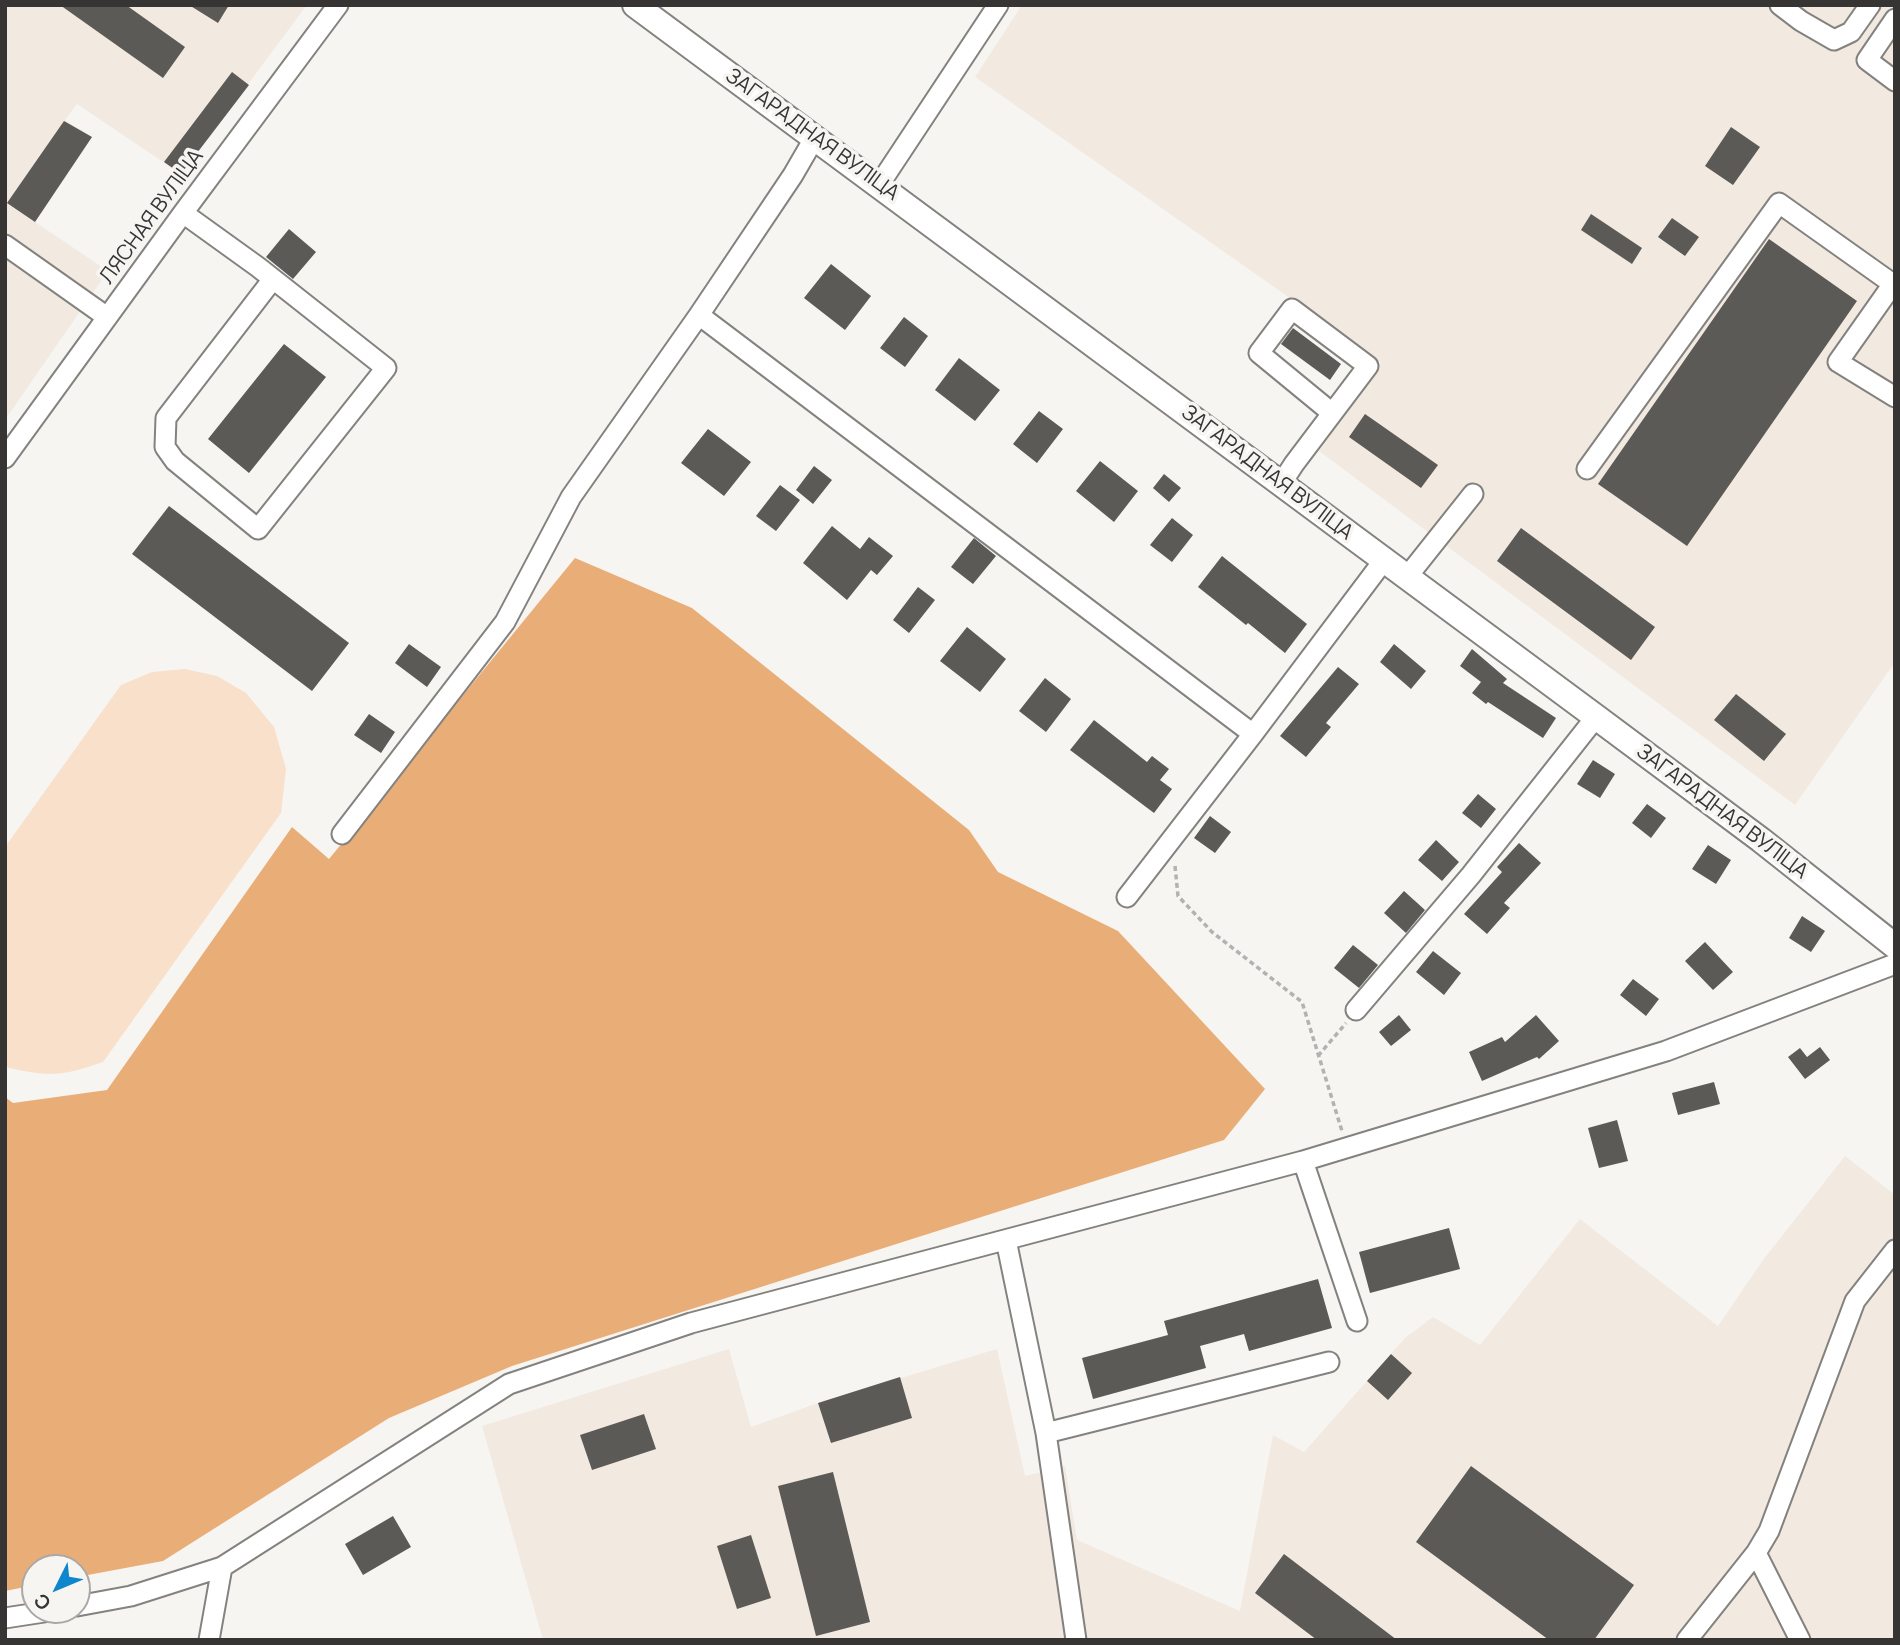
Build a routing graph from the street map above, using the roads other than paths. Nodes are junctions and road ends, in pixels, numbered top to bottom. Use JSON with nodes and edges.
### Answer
{"nodes":[{"id":1,"x":338,"y":5,"type":"edge"},
{"id":2,"x":635,"y":5,"type":"edge"},
{"id":3,"x":998,"y":5,"type":"edge"},
{"id":4,"x":1780,"y":5,"type":"edge"},
{"id":5,"x":1870,"y":5,"type":"edge"},
{"id":6,"x":1895,"y":19,"type":"edge"},
{"id":7,"x":1895,"y":81,"type":"edge"},
{"id":8,"x":815,"y":137,"type":"junction"},
{"id":9,"x":879,"y":185,"type":"junction"},
{"id":10,"x":183,"y":213,"type":"junction"},
{"id":11,"x":5,"y":245,"type":"edge"},
{"id":12,"x":272,"y":279,"type":"junction"},
{"id":13,"x":699,"y":315,"type":"junction"},
{"id":14,"x":107,"y":317,"type":"junction"},
{"id":15,"x":1895,"y":397,"type":"edge"},
{"id":16,"x":1332,"y":413,"type":"junction"},
{"id":17,"x":5,"y":458,"type":"edge"},
{"id":18,"x":1587,"y":469,"type":"dead end"},
{"id":19,"x":1281,"y":484,"type":"junction"},
{"id":20,"x":1473,"y":494,"type":"dead end"},
{"id":21,"x":1384,"y":560,"type":"junction"},
{"id":22,"x":1407,"y":576,"type":"junction"},
{"id":23,"x":1596,"y":717,"type":"junction"},
{"id":24,"x":1253,"y":734,"type":"junction"},
{"id":25,"x":342,"y":834,"type":"dead end"},
{"id":26,"x":1128,"y":897,"type":"dead end"},
{"id":27,"x":1895,"y":947,"type":"edge"},
{"id":28,"x":1895,"y":964,"type":"edge"},
{"id":29,"x":1356,"y":1010,"type":"road end"},
{"id":30,"x":1303,"y":1161,"type":"junction"},
{"id":31,"x":1006,"y":1240,"type":"junction"},
{"id":32,"x":1895,"y":1250,"type":"edge"},
{"id":33,"x":1357,"y":1321,"type":"dead end"},
{"id":34,"x":1329,"y":1362,"type":"dead end"},
{"id":35,"x":1046,"y":1433,"type":"junction"},
{"id":36,"x":1756,"y":1553,"type":"junction"},
{"id":37,"x":222,"y":1567,"type":"junction"},
{"id":38,"x":91,"y":1603,"type":"edge"},
{"id":39,"x":209,"y":1640,"type":"edge"},
{"id":40,"x":1076,"y":1640,"type":"edge"},
{"id":41,"x":1687,"y":1640,"type":"edge"},
{"id":42,"x":1800,"y":1640,"type":"edge"}],
"edges":[{"from":1,"to":10,"type":"street","name":"ЛЯСНАЯ ВУЛІЦА"},
{"from":2,"to":8,"type":"main road","name":"ЗАГАРАДНАЯ ВУЛІЦА"},
{"from":3,"to":9,"type":"street"},
{"from":4,"to":5,"type":"street"},
{"from":6,"to":7,"type":"street"},
{"from":8,"to":9,"type":"main road","name":"ЗАГАРАДНАЯ ВУЛІЦА"},
{"from":8,"to":13,"type":"street"},
{"from":9,"to":19,"type":"main road","name":"ЗАГАРАДНАЯ ВУЛІЦА"},
{"from":10,"to":12,"type":"street"},
{"from":10,"to":14,"type":"street","name":"ЛЯСНАЯ ВУЛІЦА"},
{"from":11,"to":14,"type":"street"},
{"from":12,"to":12,"type":"street"},
{"from":13,"to":24,"type":"street"},
{"from":13,"to":25,"type":"street"},
{"from":14,"to":17,"type":"street","name":"ЛЯСНАЯ ВУЛІЦА"},
{"from":15,"to":18,"type":"street"},
{"from":16,"to":16,"type":"street"},
{"from":16,"to":19,"type":"street"},
{"from":19,"to":21,"type":"main road","name":"ЗАГАРАДНАЯ ВУЛІЦА"},
{"from":20,"to":22,"type":"street"},
{"from":21,"to":22,"type":"main road","name":"ЗАГАРАДНАЯ ВУЛІЦА"},
{"from":21,"to":24,"type":"street"},
{"from":22,"to":23,"type":"main road","name":"ЗАГАРАДНАЯ ВУЛІЦА"},
{"from":23,"to":27,"type":"main road","name":"ЗАГАРАДНАЯ ВУЛІЦА"},
{"from":23,"to":29,"type":"street"},
{"from":24,"to":26,"type":"street"},
{"from":28,"to":30,"type":"street"},
{"from":30,"to":31,"type":"street"},
{"from":30,"to":33,"type":"street"},
{"from":31,"to":35,"type":"street"},
{"from":31,"to":37,"type":"street"},
{"from":32,"to":36,"type":"street"},
{"from":34,"to":35,"type":"street"},
{"from":35,"to":40,"type":"street"},
{"from":36,"to":41,"type":"street"},
{"from":36,"to":42,"type":"street"},
{"from":37,"to":38,"type":"street"},
{"from":37,"to":39,"type":"street"}]}
